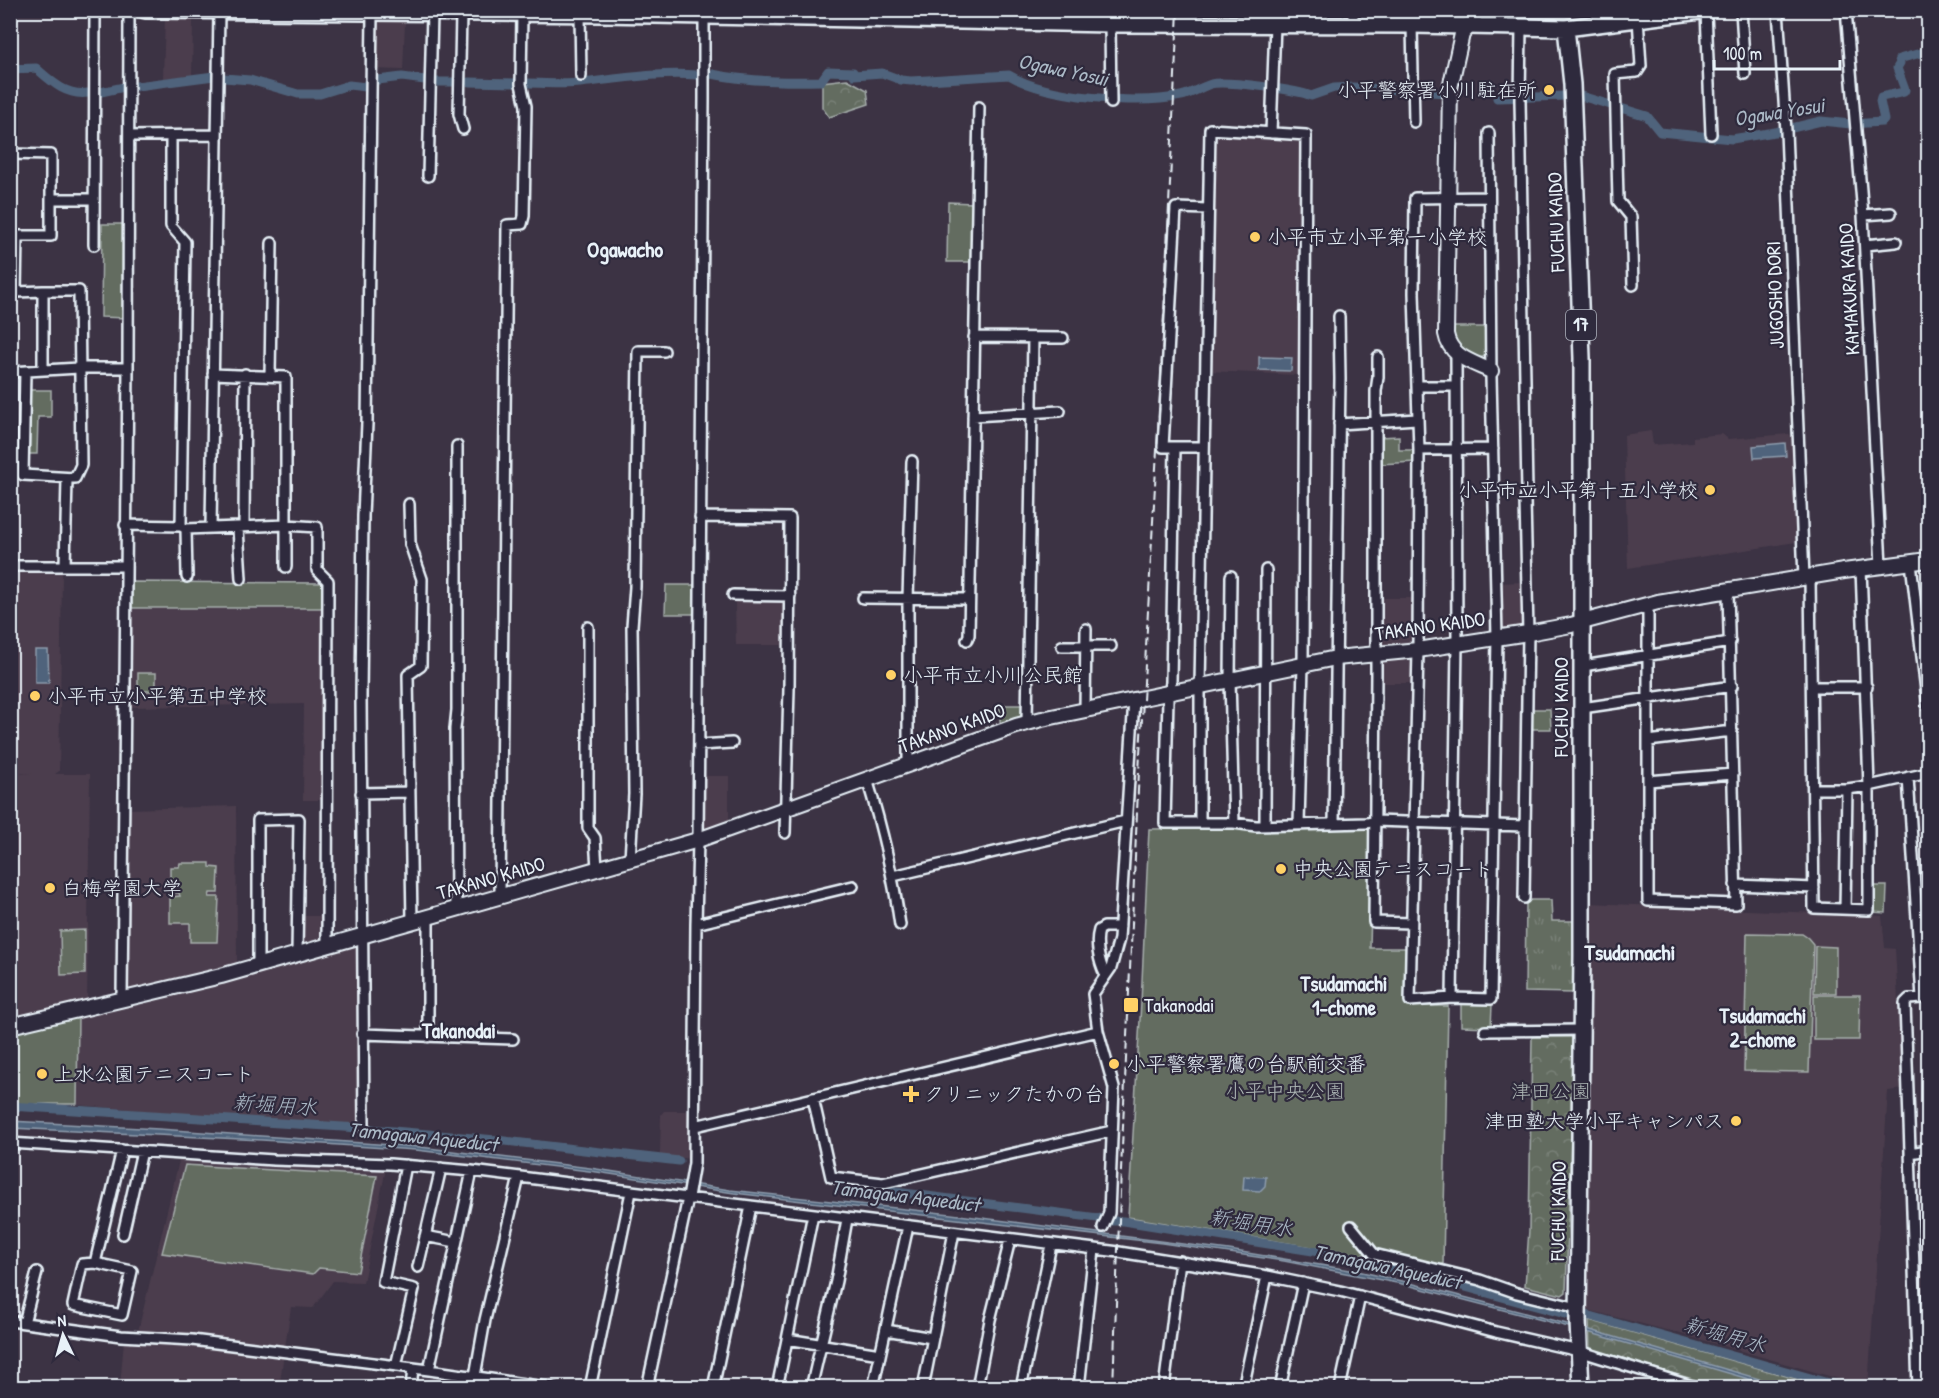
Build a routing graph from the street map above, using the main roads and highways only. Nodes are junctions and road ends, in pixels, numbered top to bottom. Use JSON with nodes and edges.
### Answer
{"nodes":[{"id":1,"x":145,"y":10,"type":"edge"},
{"id":2,"x":1476,"y":10,"type":"edge"},
{"id":3,"x":1707,"y":11,"type":"edge"},
{"id":4,"x":219,"y":12,"type":"edge"},
{"id":5,"x":298,"y":12,"type":"edge"},
{"id":6,"x":403,"y":12,"type":"edge"},
{"id":7,"x":366,"y":13,"type":"edge"},
{"id":8,"x":465,"y":13,"type":"edge"},
{"id":9,"x":601,"y":13,"type":"edge"},
{"id":10,"x":636,"y":13,"type":"edge"},
{"id":11,"x":1663,"y":13,"type":"edge"},
{"id":12,"x":703,"y":14,"type":"edge"},
{"id":13,"x":813,"y":14,"type":"edge"},
{"id":14,"x":857,"y":15,"type":"edge"},
{"id":15,"x":904,"y":15,"type":"edge"},
{"id":16,"x":972,"y":16,"type":"edge"},
{"id":17,"x":1129,"y":17,"type":"edge"},
{"id":18,"x":1353,"y":17,"type":"edge"},
{"id":19,"x":1468,"y":18,"type":"edge"},
{"id":20,"x":1566,"y":28,"type":"junction"},
{"id":21,"x":1581,"y":1388,"type":"edge"}],
"edges":[{"from":1,"to":4,"type":"main road"},
{"from":2,"to":19,"type":"main road"},
{"from":3,"to":11,"type":"main road"},
{"from":4,"to":5,"type":"main road"},
{"from":5,"to":7,"type":"main road"},
{"from":6,"to":7,"type":"main road"},
{"from":6,"to":8,"type":"main road"},
{"from":8,"to":9,"type":"main road"},
{"from":9,"to":10,"type":"main road"},
{"from":10,"to":12,"type":"main road"},
{"from":11,"to":20,"type":"main road"},
{"from":12,"to":13,"type":"main road"},
{"from":13,"to":14,"type":"main road"},
{"from":14,"to":15,"type":"main road"},
{"from":15,"to":16,"type":"main road"},
{"from":16,"to":17,"type":"main road"},
{"from":17,"to":18,"type":"main road"},
{"from":18,"to":19,"type":"main road"},
{"from":19,"to":20,"type":"main road"},
{"from":20,"to":21,"type":"main road","name":"FUCHU KAIDO","number":"17"}]}
